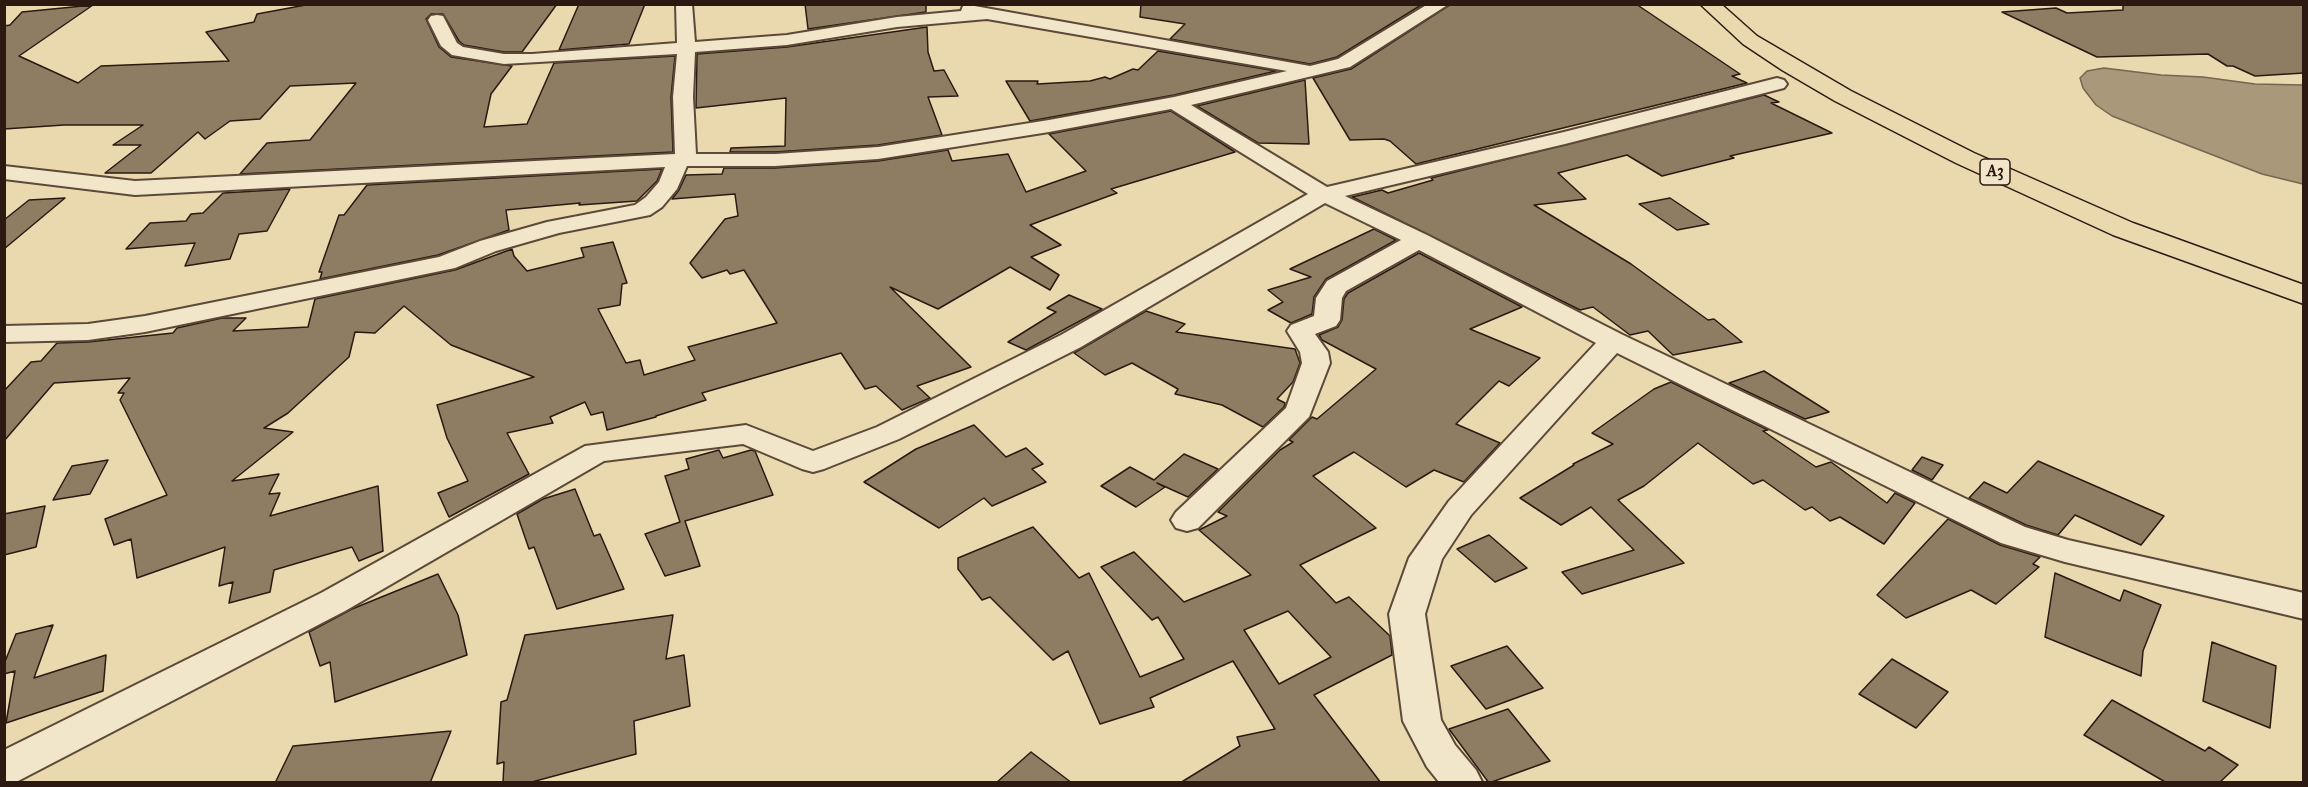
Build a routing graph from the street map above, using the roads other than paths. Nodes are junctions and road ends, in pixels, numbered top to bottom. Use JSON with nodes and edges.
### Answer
{"nodes":[{"id":1,"x":684,"y":4,"type":"edge"},
{"id":2,"x":944,"y":4,"type":"edge"},
{"id":3,"x":1441,"y":4,"type":"edge"},
{"id":4,"x":1709,"y":4,"type":"edge"},
{"id":5,"x":1738,"y":4,"type":"edge"},
{"id":6,"x":987,"y":14,"type":"junction"},
{"id":7,"x":437,"y":20,"type":"dead end"},
{"id":8,"x":686,"y":47,"type":"junction"},
{"id":9,"x":1314,"y":70,"type":"junction"},
{"id":10,"x":1778,"y":84,"type":"dead end"},
{"id":11,"x":1174,"y":103,"type":"junction"},
{"id":12,"x":682,"y":160,"type":"junction"},
{"id":13,"x":4,"y":172,"type":"edge"},
{"id":14,"x":1324,"y":194,"type":"junction"},
{"id":15,"x":1419,"y":240,"type":"junction"},
{"id":16,"x":2304,"y":276,"type":"edge"},
{"id":17,"x":2304,"y":295,"type":"edge"},
{"id":18,"x":4,"y":334,"type":"edge"},
{"id":19,"x":1613,"y":341,"type":"junction"},
{"id":20,"x":1187,"y":520,"type":"dead end"},
{"id":21,"x":2304,"y":606,"type":"edge"},
{"id":22,"x":4,"y":769,"type":"edge"},
{"id":23,"x":1462,"y":783,"type":"edge"}],
"edges":[{"from":1,"to":8,"type":"street"},
{"from":2,"to":6,"type":"street"},
{"from":3,"to":9,"type":"street"},
{"from":4,"to":17,"type":"highway","number":"A3"},
{"from":5,"to":16,"type":"highway","number":"A3"},
{"from":6,"to":8,"type":"street"},
{"from":6,"to":9,"type":"street"},
{"from":7,"to":8,"type":"street"},
{"from":8,"to":12,"type":"street"},
{"from":9,"to":11,"type":"street"},
{"from":10,"to":14,"type":"street"},
{"from":11,"to":12,"type":"street"},
{"from":11,"to":14,"type":"street"},
{"from":12,"to":13,"type":"street"},
{"from":12,"to":18,"type":"street"},
{"from":14,"to":15,"type":"street"},
{"from":14,"to":22,"type":"street"},
{"from":15,"to":19,"type":"street"},
{"from":15,"to":20,"type":"street"},
{"from":19,"to":21,"type":"street"},
{"from":19,"to":23,"type":"street"}]}
